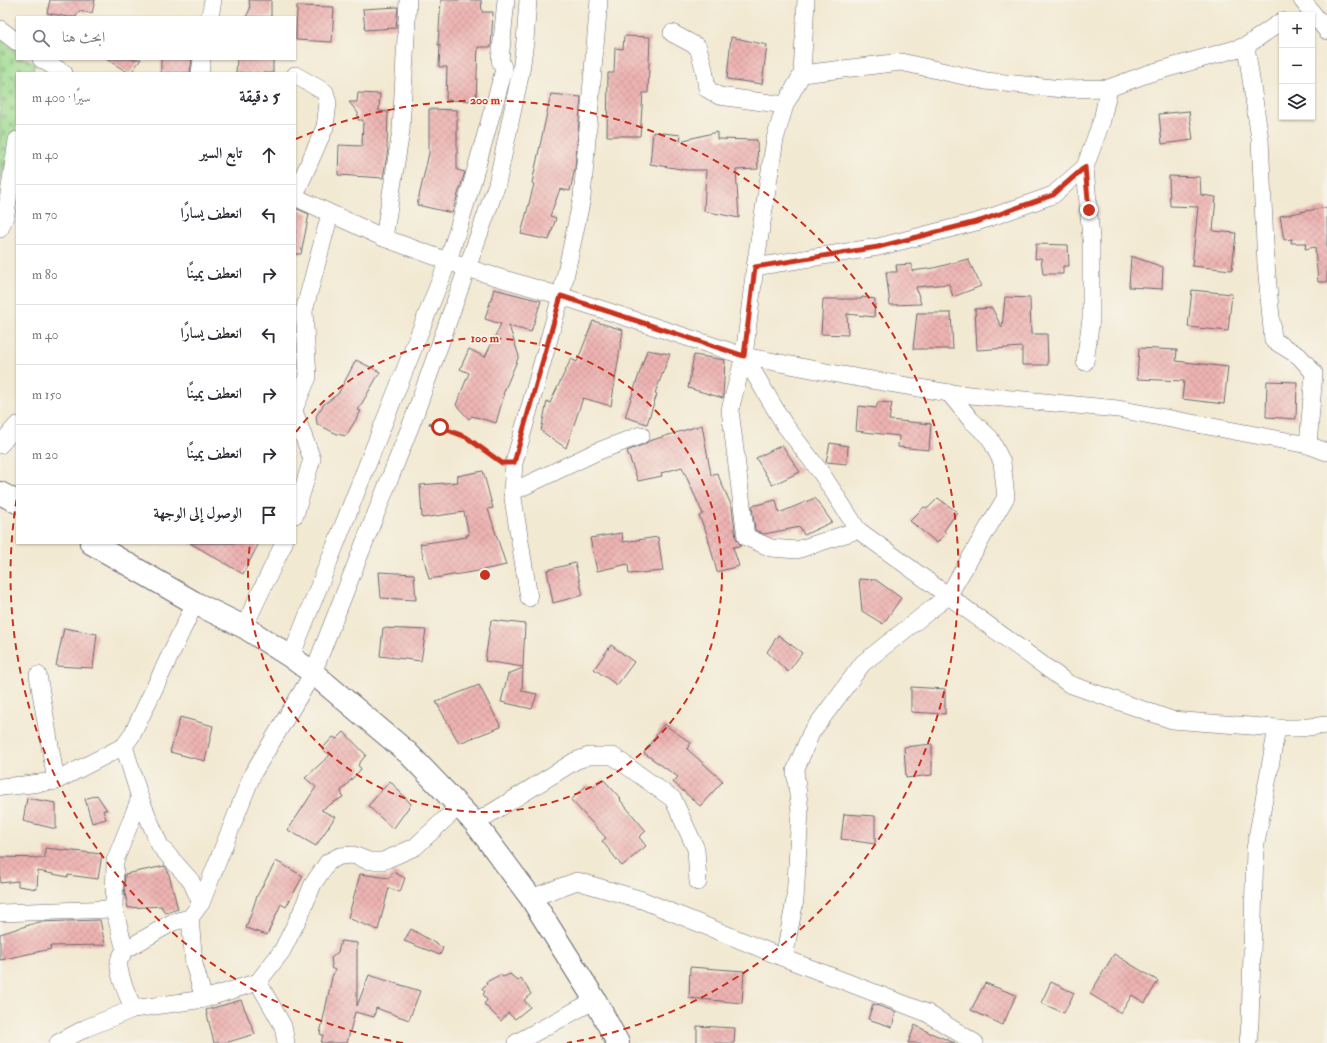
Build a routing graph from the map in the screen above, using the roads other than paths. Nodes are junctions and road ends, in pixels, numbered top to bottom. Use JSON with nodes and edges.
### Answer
{"nodes":[{"id":1,"x":213,"y":0,"type":"edge"},
{"id":2,"x":408,"y":0,"type":"edge"},
{"id":3,"x":506,"y":0,"type":"edge"},
{"id":4,"x":528,"y":0,"type":"edge"},
{"id":5,"x":599,"y":0,"type":"edge"},
{"id":6,"x":806,"y":0,"type":"edge"},
{"id":7,"x":1304,"y":2,"type":"edge"},
{"id":8,"x":1294,"y":12,"type":"edge"},
{"id":9,"x":210,"y":16,"type":"edge"},
{"id":10,"x":1279,"y":23,"type":"edge"},
{"id":11,"x":0,"y":29,"type":"edge"},
{"id":12,"x":1327,"y":31,"type":"edge"},
{"id":13,"x":672,"y":33,"type":"dead end"},
{"id":14,"x":16,"y":41,"type":"edge"},
{"id":15,"x":1246,"y":46,"type":"junction"},
{"id":16,"x":202,"y":60,"type":"edge"},
{"id":17,"x":40,"y":64,"type":"edge"},
{"id":18,"x":61,"y":72,"type":"edge"},
{"id":19,"x":200,"y":72,"type":"edge"},
{"id":20,"x":802,"y":74,"type":"junction"},
{"id":21,"x":296,"y":75,"type":"edge"},
{"id":22,"x":1109,"y":88,"type":"junction"},
{"id":23,"x":785,"y":105,"type":"junction"},
{"id":24,"x":16,"y":147,"type":"edge"},
{"id":25,"x":1085,"y":167,"type":"junction"},
{"id":26,"x":296,"y":194,"type":"edge"},
{"id":27,"x":296,"y":197,"type":"edge"},
{"id":28,"x":330,"y":214,"type":"junction"},
{"id":29,"x":0,"y":230,"type":"edge"},
{"id":30,"x":384,"y":238,"type":"junction"},
{"id":31,"x":448,"y":261,"type":"junction"},
{"id":32,"x":755,"y":267,"type":"junction"},
{"id":33,"x":467,"y":268,"type":"junction"},
{"id":34,"x":561,"y":296,"type":"junction"},
{"id":35,"x":744,"y":356,"type":"junction"},
{"id":36,"x":1085,"y":362,"type":"dead end"},
{"id":37,"x":949,"y":393,"type":"junction"},
{"id":38,"x":296,"y":405,"type":"edge"},
{"id":39,"x":296,"y":417,"type":"edge"},
{"id":40,"x":16,"y":426,"type":"edge"},
{"id":41,"x":641,"y":435,"type":"dead end"},
{"id":42,"x":1308,"y":445,"type":"junction"},
{"id":43,"x":0,"y":446,"type":"edge"},
{"id":44,"x":1327,"y":452,"type":"edge"},
{"id":45,"x":512,"y":492,"type":"junction"},
{"id":46,"x":296,"y":512,"type":"edge"},
{"id":47,"x":858,"y":530,"type":"junction"},
{"id":48,"x":93,"y":544,"type":"edge"},
{"id":49,"x":284,"y":544,"type":"edge"},
{"id":50,"x":948,"y":596,"type":"junction"},
{"id":51,"x":529,"y":598,"type":"dead end"},
{"id":52,"x":195,"y":603,"type":"junction"},
{"id":53,"x":244,"y":627,"type":"junction"},
{"id":54,"x":291,"y":657,"type":"junction"},
{"id":55,"x":313,"y":673,"type":"junction"},
{"id":56,"x":38,"y":675,"type":"dead end"},
{"id":57,"x":1327,"y":725,"type":"edge"},
{"id":58,"x":1277,"y":728,"type":"junction"},
{"id":59,"x":124,"y":746,"type":"junction"},
{"id":60,"x":56,"y":781,"type":"junction"},
{"id":61,"x":0,"y":787,"type":"edge"},
{"id":62,"x":140,"y":798,"type":"junction"},
{"id":63,"x":459,"y":806,"type":"junction"},
{"id":64,"x":475,"y":822,"type":"junction"},
{"id":65,"x":698,"y":882,"type":"dead end"},
{"id":66,"x":531,"y":898,"type":"junction"},
{"id":67,"x":201,"y":903,"type":"junction"},
{"id":68,"x":114,"y":909,"type":"junction"},
{"id":69,"x":0,"y":914,"type":"edge"},
{"id":70,"x":190,"y":918,"type":"junction"},
{"id":71,"x":125,"y":950,"type":"junction"},
{"id":72,"x":784,"y":958,"type":"junction"},
{"id":73,"x":258,"y":982,"type":"junction"},
{"id":74,"x":204,"y":999,"type":"junction"},
{"id":75,"x":595,"y":1000,"type":"junction"},
{"id":76,"x":133,"y":1009,"type":"junction"},
{"id":77,"x":58,"y":1043,"type":"edge"},
{"id":78,"x":286,"y":1043,"type":"edge"},
{"id":79,"x":516,"y":1043,"type":"edge"},
{"id":80,"x":618,"y":1043,"type":"edge"},
{"id":81,"x":975,"y":1043,"type":"edge"},
{"id":82,"x":1248,"y":1043,"type":"edge"}],
"edges":[{"from":1,"to":9,"type":"street"},
{"from":2,"to":30,"type":"street"},
{"from":3,"to":31,"type":"street"},
{"from":4,"to":33,"type":"street"},
{"from":5,"to":34,"type":"street"},
{"from":6,"to":20,"type":"street"},
{"from":7,"to":8,"type":"street"},
{"from":7,"to":12,"type":"street"},
{"from":10,"to":15,"type":"street"},
{"from":11,"to":14,"type":"street"},
{"from":13,"to":23,"type":"street"},
{"from":15,"to":22,"type":"street"},
{"from":15,"to":42,"type":"street"},
{"from":16,"to":19,"type":"street"},
{"from":17,"to":18,"type":"street"},
{"from":20,"to":22,"type":"street"},
{"from":20,"to":23,"type":"street"},
{"from":21,"to":26,"type":"street"},
{"from":22,"to":25,"type":"street"},
{"from":23,"to":32,"type":"street"},
{"from":24,"to":29,"type":"street"},
{"from":25,"to":32,"type":"street"},
{"from":25,"to":36,"type":"street"},
{"from":27,"to":28,"type":"street"},
{"from":28,"to":30,"type":"street"},
{"from":28,"to":38,"type":"street"},
{"from":30,"to":31,"type":"street"},
{"from":31,"to":33,"type":"street"},
{"from":31,"to":54,"type":"street"},
{"from":32,"to":35,"type":"street"},
{"from":33,"to":34,"type":"street"},
{"from":33,"to":55,"type":"street"},
{"from":34,"to":35,"type":"street"},
{"from":34,"to":45,"type":"street"},
{"from":35,"to":37,"type":"street"},
{"from":35,"to":47,"type":"street"},
{"from":35,"to":47,"type":"street"},
{"from":37,"to":42,"type":"street"},
{"from":37,"to":50,"type":"street"},
{"from":39,"to":46,"type":"street"},
{"from":40,"to":43,"type":"street"},
{"from":41,"to":45,"type":"street"},
{"from":42,"to":44,"type":"street"},
{"from":45,"to":51,"type":"street"},
{"from":47,"to":50,"type":"street"},
{"from":48,"to":52,"type":"main road"},
{"from":49,"to":53,"type":"street"},
{"from":50,"to":58,"type":"street"},
{"from":50,"to":72,"type":"street"},
{"from":52,"to":53,"type":"main road"},
{"from":52,"to":59,"type":"street"},
{"from":53,"to":54,"type":"main road"},
{"from":54,"to":55,"type":"main road"},
{"from":55,"to":63,"type":"main road"},
{"from":55,"to":67,"type":"street"},
{"from":56,"to":60,"type":"street"},
{"from":57,"to":58,"type":"street"},
{"from":58,"to":82,"type":"street"},
{"from":59,"to":60,"type":"street"},
{"from":59,"to":62,"type":"street"},
{"from":60,"to":61,"type":"street"},
{"from":62,"to":67,"type":"street"},
{"from":62,"to":68,"type":"street"},
{"from":63,"to":64,"type":"main road"},
{"from":63,"to":73,"type":"street"},
{"from":64,"to":65,"type":"street"},
{"from":64,"to":66,"type":"main road"},
{"from":66,"to":72,"type":"street"},
{"from":66,"to":75,"type":"main road"},
{"from":67,"to":70,"type":"street"},
{"from":68,"to":69,"type":"street"},
{"from":68,"to":71,"type":"street"},
{"from":70,"to":71,"type":"street"},
{"from":70,"to":74,"type":"street"},
{"from":71,"to":76,"type":"street"},
{"from":72,"to":81,"type":"street"},
{"from":73,"to":74,"type":"street"},
{"from":73,"to":78,"type":"street"},
{"from":74,"to":76,"type":"street"},
{"from":75,"to":79,"type":"street"},
{"from":75,"to":80,"type":"main road"},
{"from":76,"to":77,"type":"street"}]}
